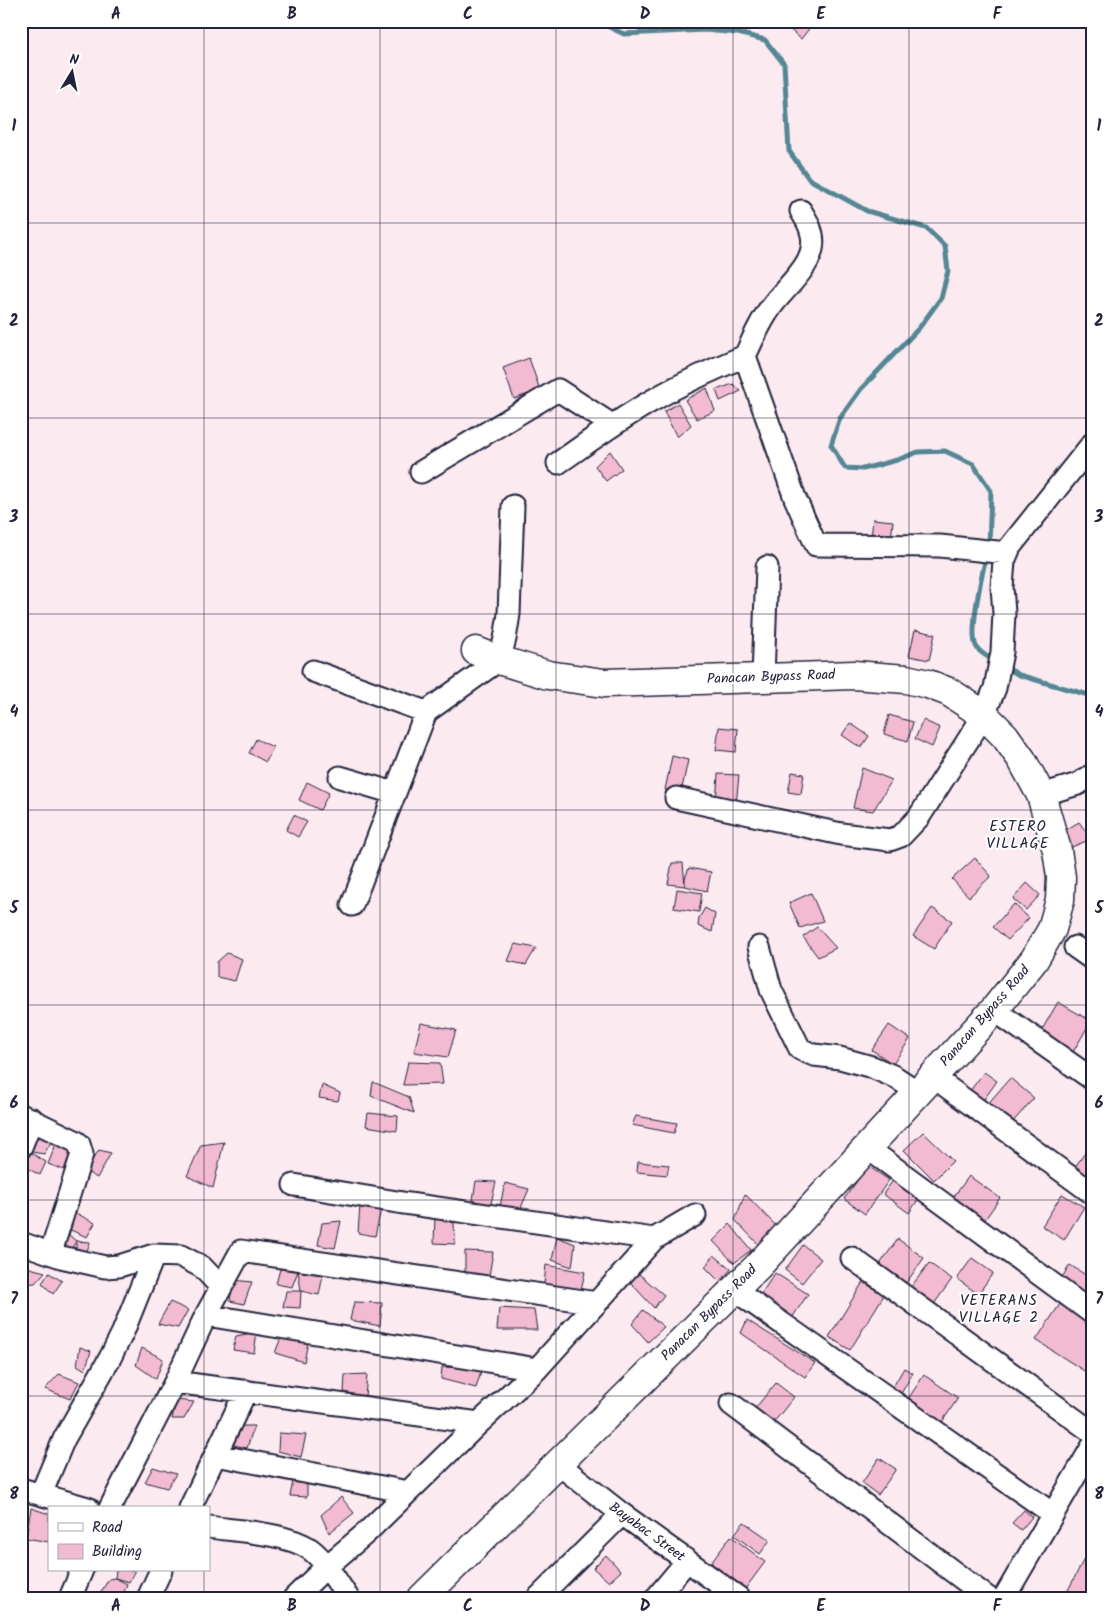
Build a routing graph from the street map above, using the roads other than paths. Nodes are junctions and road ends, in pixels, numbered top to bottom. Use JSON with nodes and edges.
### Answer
{"nodes":[{"id":1,"x":801,"y":211,"type":"dead end"},
{"id":2,"x":745,"y":356,"type":"junction"},
{"id":3,"x":612,"y":425,"type":"junction"},
{"id":4,"x":1092,"y":444,"type":"edge"},
{"id":5,"x":558,"y":463,"type":"dead end"},
{"id":6,"x":421,"y":472,"type":"dead end"},
{"id":7,"x":513,"y":506,"type":"dead end"},
{"id":8,"x":1003,"y":553,"type":"junction"},
{"id":9,"x":768,"y":567,"type":"dead end"},
{"id":10,"x":488,"y":655,"type":"junction"},
{"id":11,"x":313,"y":671,"type":"dead end"},
{"id":12,"x":763,"y":677,"type":"junction"},
{"id":13,"x":426,"y":712,"type":"junction"},
{"id":14,"x":984,"y":715,"type":"junction"},
{"id":15,"x":1092,"y":775,"type":"edge"},
{"id":16,"x":340,"y":776,"type":"dead end"},
{"id":17,"x":394,"y":793,"type":"junction"},
{"id":18,"x":1041,"y":795,"type":"junction"},
{"id":19,"x":676,"y":798,"type":"dead end"},
{"id":20,"x":352,"y":906,"type":"dead end"},
{"id":21,"x":759,"y":947,"type":"dead end"},
{"id":22,"x":994,"y":1010,"type":"junction"},
{"id":23,"x":1092,"y":1080,"type":"edge"},
{"id":24,"x":925,"y":1084,"type":"junction"},
{"id":25,"x":26,"y":1117,"type":"edge"},
{"id":26,"x":21,"y":1147,"type":"edge"},
{"id":27,"x":866,"y":1147,"type":"junction"},
{"id":28,"x":294,"y":1185,"type":"dead end"},
{"id":29,"x":1092,"y":1193,"type":"edge"},
{"id":30,"x":695,"y":1215,"type":"dead end"},
{"id":31,"x":654,"y":1239,"type":"junction"},
{"id":32,"x":21,"y":1243,"type":"edge"},
{"id":33,"x":50,"y":1252,"type":"junction"},
{"id":34,"x":154,"y":1255,"type":"junction"},
{"id":35,"x":852,"y":1258,"type":"dead end"},
{"id":36,"x":221,"y":1287,"type":"junction"},
{"id":37,"x":733,"y":1289,"type":"junction"},
{"id":38,"x":597,"y":1303,"type":"junction"},
{"id":39,"x":1092,"y":1313,"type":"edge"},
{"id":40,"x":206,"y":1315,"type":"junction"},
{"id":41,"x":537,"y":1370,"type":"junction"},
{"id":42,"x":174,"y":1382,"type":"junction"},
{"id":43,"x":246,"y":1391,"type":"junction"},
{"id":44,"x":730,"y":1404,"type":"dead end"},
{"id":45,"x":479,"y":1423,"type":"junction"},
{"id":46,"x":1092,"y":1432,"type":"edge"},
{"id":47,"x":1092,"y":1447,"type":"edge"},
{"id":48,"x":216,"y":1455,"type":"junction"},
{"id":49,"x":557,"y":1463,"type":"junction"},
{"id":50,"x":31,"y":1492,"type":"edge"},
{"id":51,"x":408,"y":1492,"type":"junction"},
{"id":52,"x":81,"y":1506,"type":"edge"},
{"id":53,"x":111,"y":1506,"type":"edge"},
{"id":54,"x":191,"y":1506,"type":"edge"},
{"id":55,"x":622,"y":1514,"type":"junction"},
{"id":56,"x":1053,"y":1514,"type":"junction"},
{"id":57,"x":210,"y":1527,"type":"edge"},
{"id":58,"x":687,"y":1561,"type":"junction"},
{"id":59,"x":326,"y":1567,"type":"junction"},
{"id":60,"x":81,"y":1572,"type":"edge"},
{"id":61,"x":160,"y":1572,"type":"edge"},
{"id":62,"x":70,"y":1598,"type":"edge"},
{"id":63,"x":148,"y":1598,"type":"edge"},
{"id":64,"x":294,"y":1598,"type":"edge"},
{"id":65,"x":348,"y":1598,"type":"edge"},
{"id":66,"x":422,"y":1598,"type":"edge"},
{"id":67,"x":538,"y":1598,"type":"edge"},
{"id":68,"x":656,"y":1598,"type":"edge"},
{"id":69,"x":739,"y":1598,"type":"edge"},
{"id":70,"x":988,"y":1598,"type":"edge"},
{"id":71,"x":1004,"y":1598,"type":"edge"}],
"edges":[{"from":1,"to":2,"type":"street"},
{"from":2,"to":3,"type":"street"},
{"from":2,"to":8,"type":"street"},
{"from":3,"to":5,"type":"street"},
{"from":3,"to":6,"type":"street"},
{"from":4,"to":8,"type":"street"},
{"from":7,"to":10,"type":"street"},
{"from":8,"to":14,"type":"street"},
{"from":9,"to":12,"type":"street"},
{"from":10,"to":12,"type":"main road","name":"Panacan Bypass Road"},
{"from":10,"to":13,"type":"street"},
{"from":11,"to":13,"type":"street"},
{"from":12,"to":14,"type":"main road","name":"Panacan Bypass Road"},
{"from":13,"to":17,"type":"street"},
{"from":14,"to":18,"type":"main road","name":"Panacan Bypass Road"},
{"from":14,"to":19,"type":"street"},
{"from":15,"to":18,"type":"street"},
{"from":16,"to":17,"type":"street"},
{"from":17,"to":20,"type":"street"},
{"from":18,"to":22,"type":"main road","name":"Panacan Bypass Road"},
{"from":21,"to":24,"type":"street"},
{"from":22,"to":23,"type":"street"},
{"from":22,"to":24,"type":"main road","name":"Panacan Bypass Road"},
{"from":24,"to":27,"type":"main road","name":"Panacan Bypass Road"},
{"from":24,"to":29,"type":"street"},
{"from":25,"to":26,"type":"street"},
{"from":25,"to":33,"type":"street"},
{"from":27,"to":37,"type":"main road","name":"Panacan Bypass Road"},
{"from":27,"to":39,"type":"street"},
{"from":28,"to":31,"type":"street"},
{"from":30,"to":31,"type":"street"},
{"from":31,"to":38,"type":"street"},
{"from":32,"to":33,"type":"street"},
{"from":33,"to":34,"type":"street"},
{"from":34,"to":36,"type":"street"},
{"from":34,"to":50,"type":"street"},
{"from":35,"to":46,"type":"street"},
{"from":36,"to":38,"type":"street"},
{"from":36,"to":40,"type":"street"},
{"from":37,"to":49,"type":"main road","name":"Panacan Bypass Road"},
{"from":37,"to":56,"type":"street"},
{"from":38,"to":41,"type":"street"},
{"from":40,"to":41,"type":"street"},
{"from":40,"to":42,"type":"street"},
{"from":41,"to":45,"type":"street"},
{"from":42,"to":43,"type":"street"},
{"from":42,"to":53,"type":"street"},
{"from":43,"to":45,"type":"street"},
{"from":43,"to":48,"type":"street"},
{"from":44,"to":70,"type":"street"},
{"from":45,"to":51,"type":"street"},
{"from":47,"to":56,"type":"street"},
{"from":48,"to":51,"type":"street"},
{"from":48,"to":54,"type":"street"},
{"from":49,"to":55,"type":"street","name":"Bayabac Street"},
{"from":49,"to":66,"type":"main road","name":"Panacan Bypass Road"},
{"from":50,"to":52,"type":"street"},
{"from":51,"to":59,"type":"street"},
{"from":55,"to":58,"type":"street","name":"Bayabac Street"},
{"from":55,"to":67,"type":"street"},
{"from":56,"to":71,"type":"street"},
{"from":57,"to":59,"type":"street"},
{"from":58,"to":68,"type":"street"},
{"from":58,"to":69,"type":"street","name":"Bayabac Street"},
{"from":59,"to":64,"type":"street"},
{"from":59,"to":65,"type":"street"},
{"from":60,"to":62,"type":"street"},
{"from":61,"to":63,"type":"street"}]}
